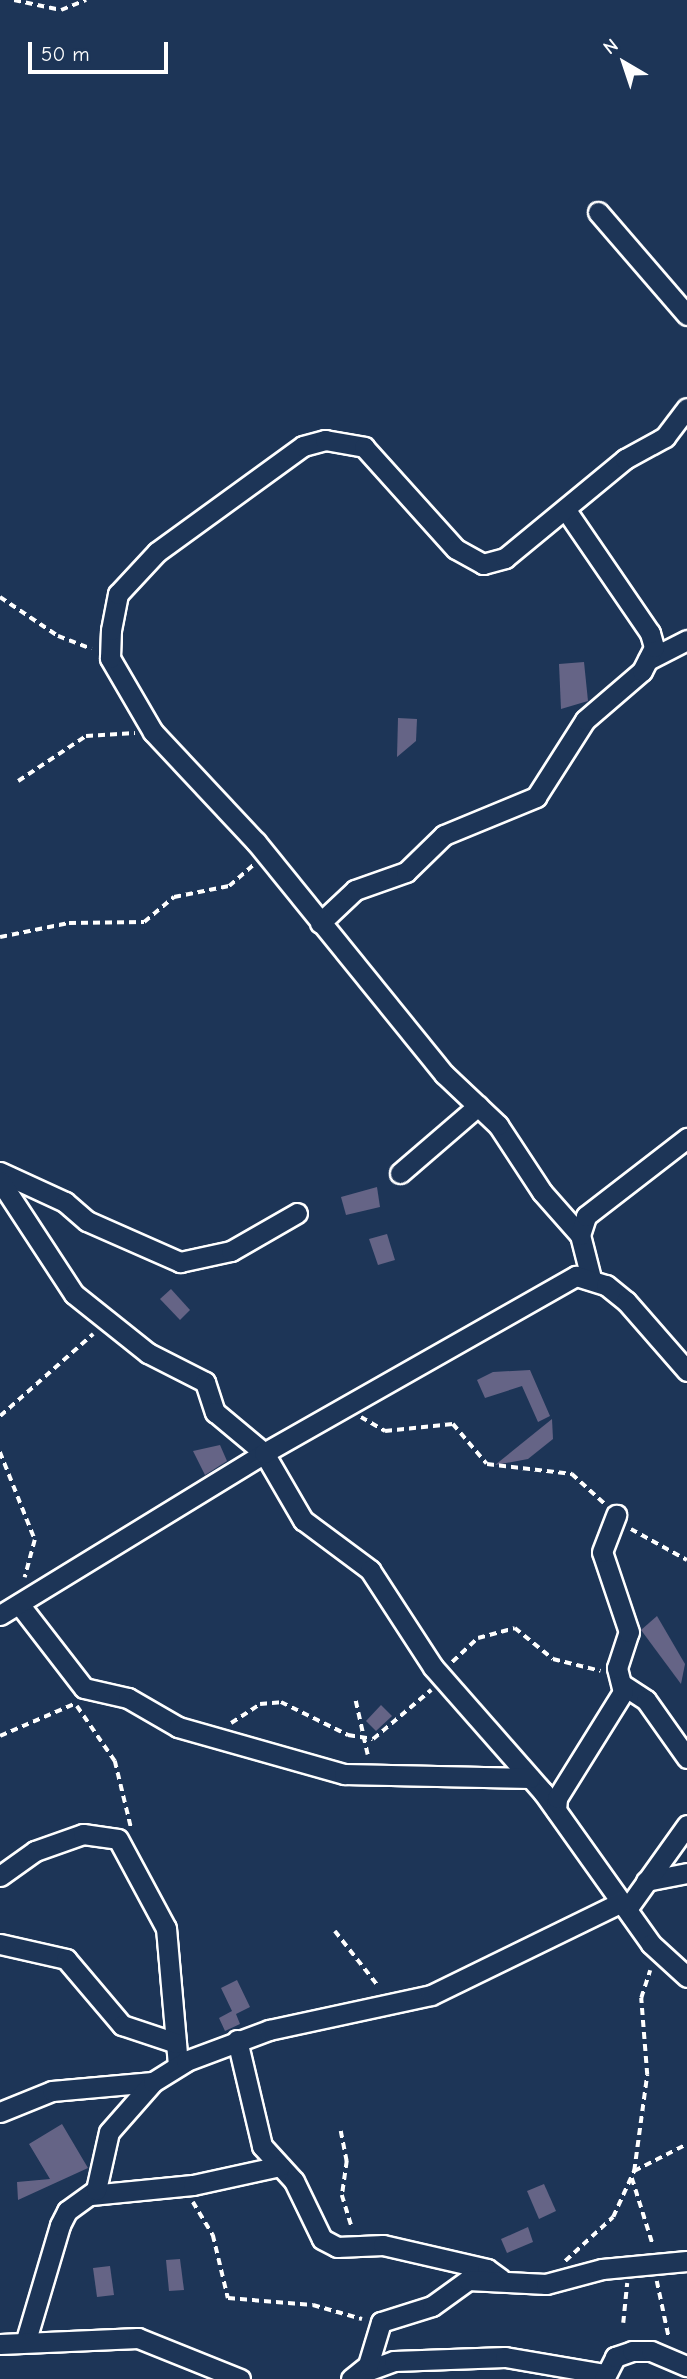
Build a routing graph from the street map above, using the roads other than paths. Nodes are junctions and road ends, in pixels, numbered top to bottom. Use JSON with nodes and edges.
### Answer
{"nodes":[{"id":1,"x":598,"y":212,"type":"dead end"},
{"id":2,"x":687,"y":314,"type":"edge"},
{"id":3,"x":687,"y":408,"type":"edge"},
{"id":4,"x":565,"y":509,"type":"junction"},
{"id":5,"x":687,"y":640,"type":"edge"},
{"id":6,"x":648,"y":660,"type":"junction"},
{"id":7,"x":320,"y":923,"type":"junction"},
{"id":8,"x":478,"y":1106,"type":"junction"},
{"id":9,"x":687,"y":1138,"type":"edge"},
{"id":10,"x":0,"y":1172,"type":"edge"},
{"id":11,"x":400,"y":1173,"type":"dead end"},
{"id":12,"x":0,"y":1181,"type":"edge"},
{"id":13,"x":297,"y":1213,"type":"dead end"},
{"id":14,"x":580,"y":1235,"type":"junction"},
{"id":15,"x":591,"y":1278,"type":"junction"},
{"id":16,"x":687,"y":1371,"type":"edge"},
{"id":17,"x":264,"y":1453,"type":"junction"},
{"id":18,"x":615,"y":1515,"type":"road end"},
{"id":19,"x":19,"y":1604,"type":"junction"},
{"id":20,"x":0,"y":1615,"type":"edge"},
{"id":21,"x":620,"y":1676,"type":"junction"},
{"id":22,"x":687,"y":1758,"type":"edge"},
{"id":23,"x":530,"y":1778,"type":"junction"},
{"id":24,"x":556,"y":1810,"type":"junction"},
{"id":25,"x":687,"y":1825,"type":"edge"},
{"id":26,"x":687,"y":1873,"type":"edge"},
{"id":27,"x":0,"y":1876,"type":"edge"},
{"id":28,"x":646,"y":1881,"type":"junction"},
{"id":29,"x":624,"y":1906,"type":"junction"},
{"id":30,"x":0,"y":1944,"type":"edge"},
{"id":31,"x":687,"y":1977,"type":"edge"},
{"id":32,"x":237,"y":2040,"type":"junction"},
{"id":33,"x":176,"y":2043,"type":"junction"},
{"id":34,"x":178,"y":2064,"type":"junction"},
{"id":35,"x":153,"y":2082,"type":"junction"},
{"id":36,"x":0,"y":2112,"type":"edge"},
{"id":37,"x":280,"y":2166,"type":"junction"},
{"id":38,"x":91,"y":2195,"type":"junction"},
{"id":39,"x":687,"y":2261,"type":"edge"},
{"id":40,"x":501,"y":2279,"type":"junction"},
{"id":41,"x":26,"y":2340,"type":"junction"},
{"id":42,"x":0,"y":2344,"type":"edge"},
{"id":43,"x":687,"y":2366,"type":"edge"},
{"id":44,"x":356,"y":2376,"type":"edge"},
{"id":45,"x":604,"y":2376,"type":"edge"},
{"id":46,"x":240,"y":2379,"type":"edge"}],
"edges":[{"from":1,"to":2,"type":"street"},
{"from":3,"to":4,"type":"street"},
{"from":4,"to":6,"type":"street"},
{"from":4,"to":7,"type":"street"},
{"from":5,"to":6,"type":"street"},
{"from":6,"to":7,"type":"street"},
{"from":7,"to":8,"type":"street"},
{"from":8,"to":11,"type":"street"},
{"from":8,"to":14,"type":"street"},
{"from":9,"to":14,"type":"street"},
{"from":10,"to":13,"type":"street"},
{"from":12,"to":17,"type":"street"},
{"from":14,"to":15,"type":"street"},
{"from":15,"to":16,"type":"street"},
{"from":15,"to":17,"type":"street"},
{"from":17,"to":19,"type":"street"},
{"from":17,"to":23,"type":"street"},
{"from":18,"to":21,"type":"street"},
{"from":19,"to":20,"type":"street"},
{"from":19,"to":23,"type":"street"},
{"from":21,"to":22,"type":"street"},
{"from":21,"to":24,"type":"street"},
{"from":23,"to":24,"type":"street"},
{"from":24,"to":29,"type":"street"},
{"from":25,"to":28,"type":"street"},
{"from":26,"to":28,"type":"street"},
{"from":27,"to":33,"type":"street"},
{"from":28,"to":29,"type":"street"},
{"from":29,"to":31,"type":"street"},
{"from":29,"to":32,"type":"street"},
{"from":30,"to":33,"type":"street"},
{"from":32,"to":34,"type":"street"},
{"from":32,"to":37,"type":"street"},
{"from":33,"to":34,"type":"street"},
{"from":34,"to":35,"type":"street"},
{"from":35,"to":36,"type":"street"},
{"from":35,"to":38,"type":"street"},
{"from":37,"to":38,"type":"street"},
{"from":37,"to":40,"type":"street"},
{"from":38,"to":41,"type":"street"},
{"from":39,"to":40,"type":"street"},
{"from":40,"to":44,"type":"street"},
{"from":41,"to":42,"type":"street"},
{"from":41,"to":46,"type":"street"},
{"from":43,"to":45,"type":"street"},
{"from":44,"to":45,"type":"street"}]}
